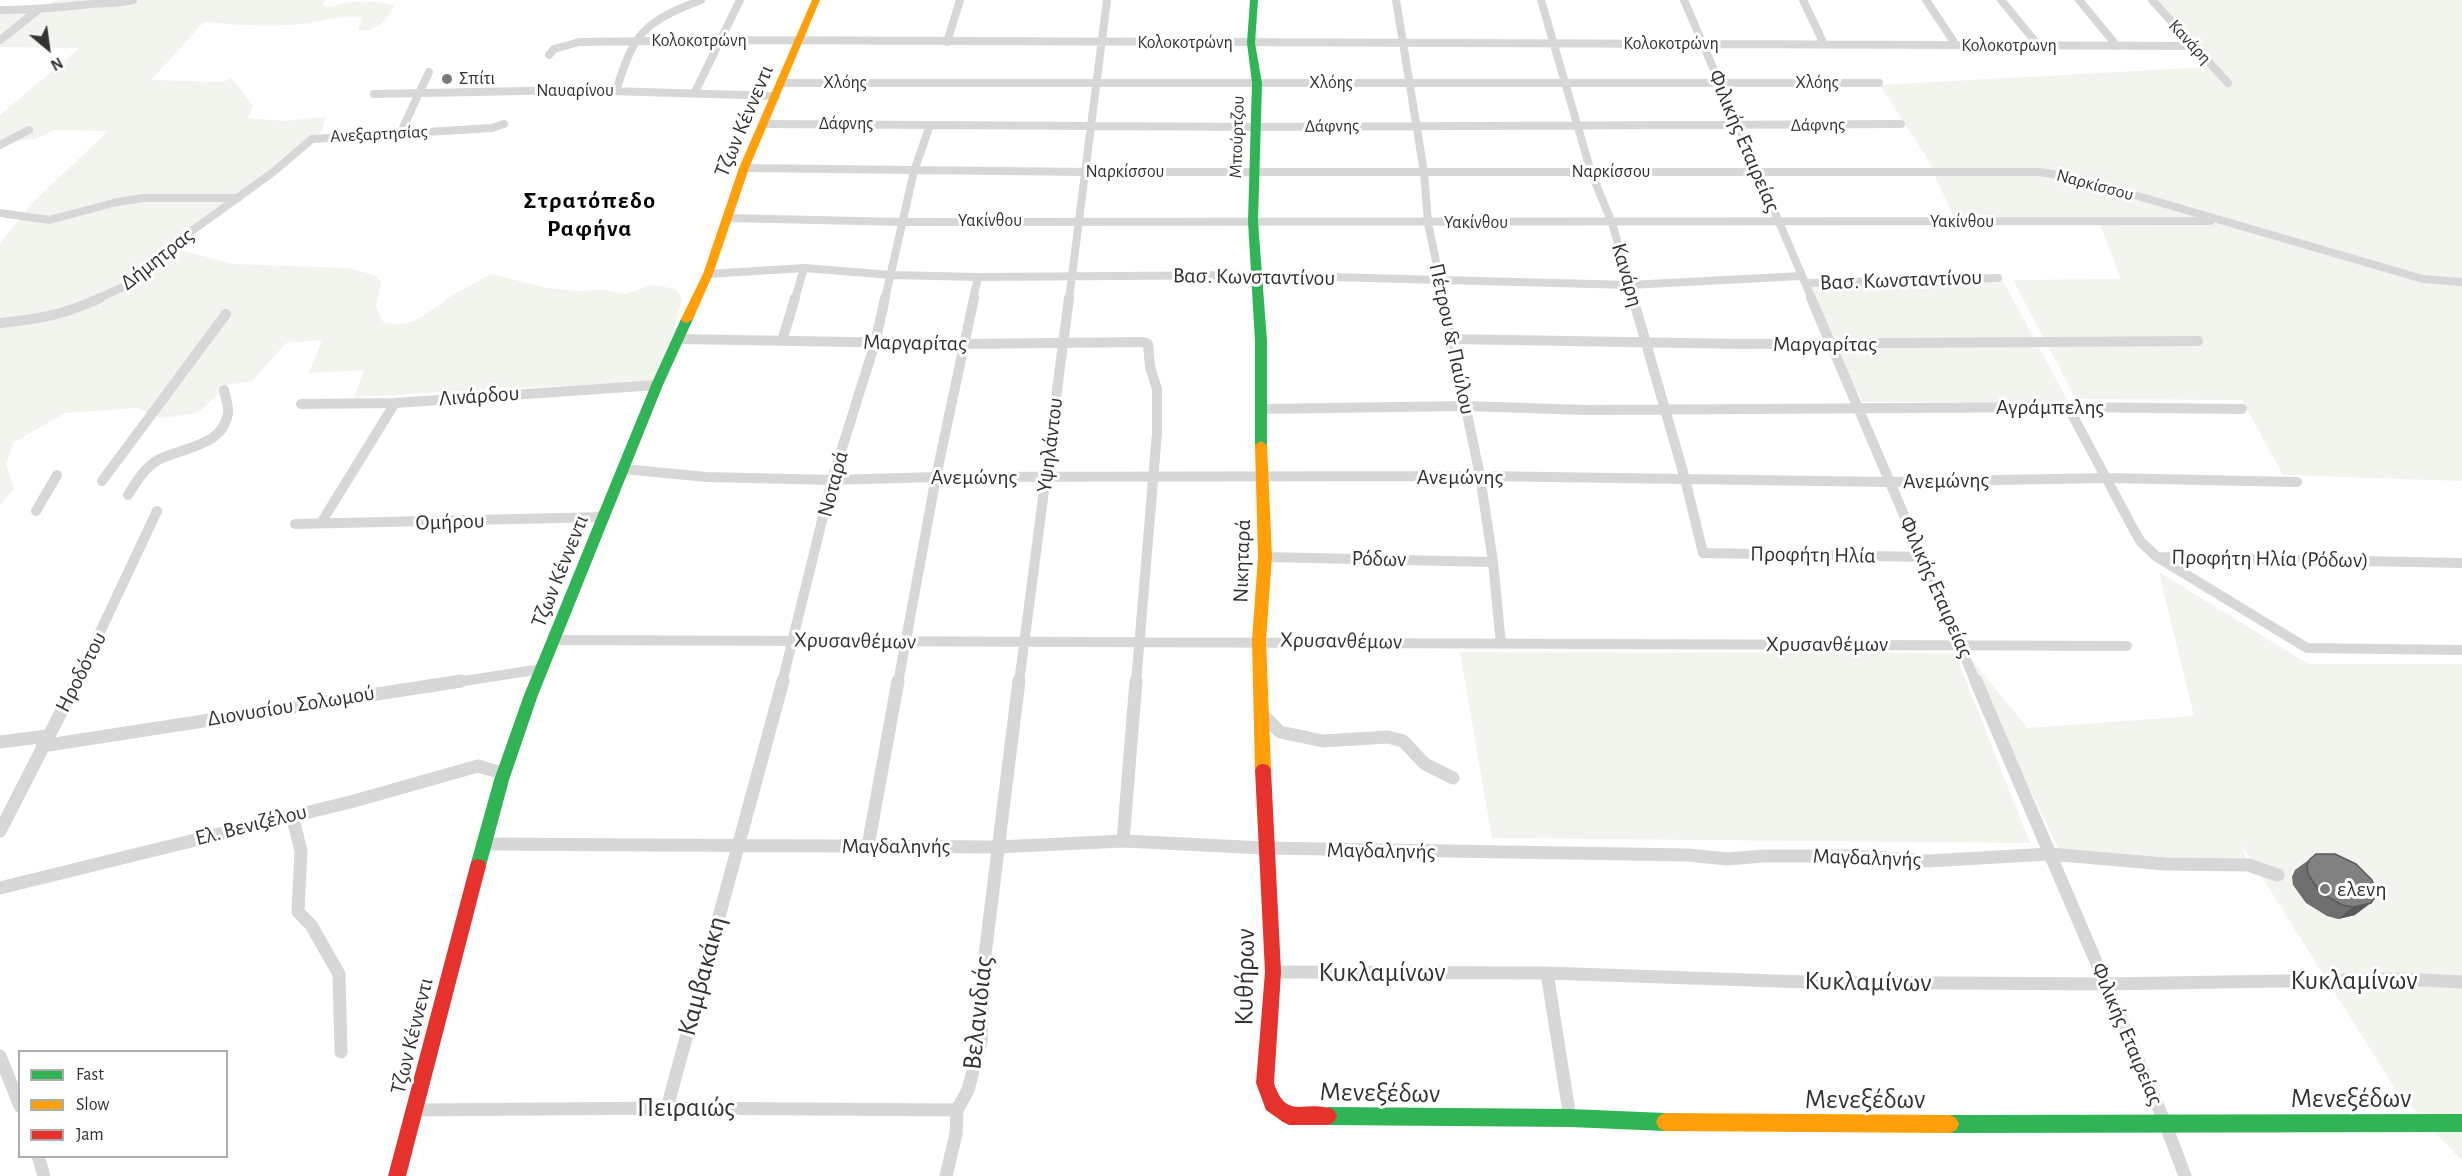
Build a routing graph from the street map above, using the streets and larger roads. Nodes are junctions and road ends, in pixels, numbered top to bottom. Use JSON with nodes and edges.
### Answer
{"nodes":[{"id":1,"x":133,"y":0,"type":"edge"},
{"id":2,"x":701,"y":0,"type":"edge"},
{"id":3,"x":740,"y":0,"type":"edge"},
{"id":4,"x":816,"y":0,"type":"edge"},
{"id":5,"x":960,"y":0,"type":"edge"},
{"id":6,"x":1107,"y":0,"type":"edge"},
{"id":7,"x":1254,"y":0,"type":"edge"},
{"id":8,"x":1396,"y":0,"type":"edge"},
{"id":9,"x":1540,"y":0,"type":"edge"},
{"id":10,"x":1684,"y":0,"type":"edge"},
{"id":11,"x":1803,"y":0,"type":"edge"},
{"id":12,"x":1926,"y":0,"type":"edge"},
{"id":13,"x":2001,"y":0,"type":"edge"},
{"id":14,"x":2079,"y":0,"type":"edge"},
{"id":15,"x":2152,"y":0,"type":"edge"},
{"id":16,"x":0,"y":10,"type":"edge"},
{"id":17,"x":38,"y":10,"type":"junction"},
{"id":18,"x":0,"y":40,"type":"edge"},
{"id":19,"x":722,"y":40,"type":"junction"},
{"id":20,"x":635,"y":42,"type":"junction"},
{"id":21,"x":800,"y":42,"type":"junction"},
{"id":22,"x":947,"y":42,"type":"junction"},
{"id":23,"x":1251,"y":43,"type":"junction"},
{"id":24,"x":1403,"y":43,"type":"junction"},
{"id":25,"x":1553,"y":43,"type":"junction"},
{"id":26,"x":1102,"y":44,"type":"junction"},
{"id":27,"x":1704,"y":44,"type":"junction"},
{"id":28,"x":1824,"y":44,"type":"junction"},
{"id":29,"x":1956,"y":45,"type":"junction"},
{"id":30,"x":2039,"y":46,"type":"junction"},
{"id":31,"x":2117,"y":46,"type":"junction"},
{"id":32,"x":2194,"y":46,"type":"junction"},
{"id":33,"x":549,"y":55,"type":"dead end"},
{"id":34,"x":429,"y":72,"type":"dead end"},
{"id":35,"x":782,"y":83,"type":"junction"},
{"id":36,"x":1097,"y":83,"type":"junction"},
{"id":37,"x":1257,"y":83,"type":"junction"},
{"id":38,"x":1410,"y":83,"type":"junction"},
{"id":39,"x":1563,"y":83,"type":"junction"},
{"id":40,"x":1719,"y":83,"type":"junction"},
{"id":41,"x":1879,"y":83,"type":"dead end"},
{"id":42,"x":2228,"y":83,"type":"dead end"},
{"id":43,"x":616,"y":91,"type":"junction"},
{"id":44,"x":418,"y":92,"type":"junction"},
{"id":45,"x":695,"y":92,"type":"junction"},
{"id":46,"x":374,"y":94,"type":"dead end"},
{"id":47,"x":776,"y":96,"type":"junction"},
{"id":48,"x":504,"y":124,"type":"dead end"},
{"id":49,"x":763,"y":124,"type":"junction"},
{"id":50,"x":1416,"y":124,"type":"junction"},
{"id":51,"x":1901,"y":124,"type":"dead end"},
{"id":52,"x":930,"y":125,"type":"junction"},
{"id":53,"x":1092,"y":125,"type":"junction"},
{"id":54,"x":1579,"y":126,"type":"junction"},
{"id":55,"x":1737,"y":126,"type":"junction"},
{"id":56,"x":1255,"y":127,"type":"junction"},
{"id":57,"x":29,"y":130,"type":"dead end"},
{"id":58,"x":400,"y":134,"type":"junction"},
{"id":59,"x":0,"y":145,"type":"edge"},
{"id":60,"x":744,"y":168,"type":"junction"},
{"id":61,"x":914,"y":171,"type":"junction"},
{"id":62,"x":1756,"y":171,"type":"junction"},
{"id":63,"x":1086,"y":172,"type":"junction"},
{"id":64,"x":1253,"y":172,"type":"junction"},
{"id":65,"x":1424,"y":172,"type":"junction"},
{"id":66,"x":1592,"y":172,"type":"junction"},
{"id":67,"x":239,"y":198,"type":"junction"},
{"id":68,"x":0,"y":213,"type":"edge"},
{"id":69,"x":728,"y":218,"type":"junction"},
{"id":70,"x":1079,"y":220,"type":"junction"},
{"id":71,"x":1253,"y":221,"type":"junction"},
{"id":72,"x":2223,"y":221,"type":"junction"},
{"id":73,"x":903,"y":222,"type":"junction"},
{"id":74,"x":1779,"y":222,"type":"junction"},
{"id":75,"x":1428,"y":223,"type":"junction"},
{"id":76,"x":1612,"y":223,"type":"junction"},
{"id":77,"x":804,"y":268,"type":"junction"},
{"id":78,"x":708,"y":274,"type":"junction"},
{"id":79,"x":891,"y":275,"type":"junction"},
{"id":80,"x":1255,"y":275,"type":"junction"},
{"id":81,"x":1072,"y":276,"type":"junction"},
{"id":82,"x":978,"y":277,"type":"junction"},
{"id":83,"x":1998,"y":278,"type":"dead end"},
{"id":84,"x":1803,"y":279,"type":"junction"},
{"id":85,"x":1440,"y":281,"type":"junction"},
{"id":86,"x":2462,"y":282,"type":"edge"},
{"id":87,"x":1630,"y":285,"type":"junction"},
{"id":88,"x":226,"y":314,"type":"dead end"},
{"id":89,"x":0,"y":323,"type":"edge"},
{"id":90,"x":680,"y":339,"type":"junction"},
{"id":91,"x":1452,"y":339,"type":"junction"},
{"id":92,"x":782,"y":341,"type":"junction"},
{"id":93,"x":2198,"y":341,"type":"dead end"},
{"id":94,"x":1064,"y":342,"type":"junction"},
{"id":95,"x":1647,"y":342,"type":"junction"},
{"id":96,"x":875,"y":343,"type":"junction"},
{"id":97,"x":965,"y":344,"type":"junction"},
{"id":98,"x":1829,"y":344,"type":"junction"},
{"id":99,"x":657,"y":385,"type":"junction"},
{"id":100,"x":224,"y":390,"type":"dead end"},
{"id":101,"x":395,"y":403,"type":"junction"},
{"id":102,"x":301,"y":404,"type":"dead end"},
{"id":103,"x":1466,"y":406,"type":"junction"},
{"id":104,"x":1858,"y":407,"type":"junction"},
{"id":105,"x":2068,"y":407,"type":"junction"},
{"id":106,"x":1665,"y":408,"type":"junction"},
{"id":107,"x":1260,"y":409,"type":"junction"},
{"id":108,"x":2242,"y":409,"type":"dead end"},
{"id":109,"x":623,"y":470,"type":"junction"},
{"id":110,"x":57,"y":475,"type":"dead end"},
{"id":111,"x":1480,"y":476,"type":"junction"},
{"id":112,"x":936,"y":477,"type":"junction"},
{"id":113,"x":1046,"y":477,"type":"junction"},
{"id":114,"x":1152,"y":478,"type":"junction"},
{"id":115,"x":1264,"y":478,"type":"junction"},
{"id":116,"x":2108,"y":478,"type":"junction"},
{"id":117,"x":1685,"y":479,"type":"junction"},
{"id":118,"x":832,"y":480,"type":"junction"},
{"id":119,"x":102,"y":481,"type":"dead end"},
{"id":120,"x":1889,"y":482,"type":"junction"},
{"id":121,"x":2297,"y":482,"type":"dead end"},
{"id":122,"x":128,"y":495,"type":"dead end"},
{"id":123,"x":36,"y":511,"type":"dead end"},
{"id":124,"x":158,"y":511,"type":"dead end"},
{"id":125,"x":605,"y":517,"type":"junction"},
{"id":126,"x":321,"y":523,"type":"junction"},
{"id":127,"x":295,"y":524,"type":"dead end"},
{"id":128,"x":1703,"y":553,"type":"joint"},
{"id":129,"x":1265,"y":557,"type":"junction"},
{"id":130,"x":1923,"y":557,"type":"junction"},
{"id":131,"x":2157,"y":557,"type":"junction"},
{"id":132,"x":1493,"y":562,"type":"junction"},
{"id":133,"x":2462,"y":563,"type":"edge"},
{"id":134,"x":794,"y":639,"type":"junction"},
{"id":135,"x":1025,"y":639,"type":"junction"},
{"id":136,"x":555,"y":640,"type":"junction"},
{"id":137,"x":1259,"y":640,"type":"junction"},
{"id":138,"x":907,"y":643,"type":"junction"},
{"id":139,"x":1140,"y":643,"type":"junction"},
{"id":140,"x":1501,"y":644,"type":"junction"},
{"id":141,"x":1961,"y":644,"type":"junction"},
{"id":142,"x":2127,"y":646,"type":"dead end"},
{"id":143,"x":2462,"y":650,"type":"edge"},
{"id":144,"x":541,"y":669,"type":"junction"},
{"id":145,"x":1260,"y":712,"type":"junction"},
{"id":146,"x":45,"y":741,"type":"junction"},
{"id":147,"x":0,"y":742,"type":"edge"},
{"id":148,"x":502,"y":773,"type":"junction"},
{"id":149,"x":1453,"y":778,"type":"dead end"},
{"id":150,"x":292,"y":815,"type":"junction"},
{"id":151,"x":0,"y":831,"type":"edge"},
{"id":152,"x":1123,"y":841,"type":"junction"},
{"id":153,"x":483,"y":844,"type":"junction"},
{"id":154,"x":738,"y":845,"type":"junction"},
{"id":155,"x":868,"y":846,"type":"junction"},
{"id":156,"x":998,"y":847,"type":"junction"},
{"id":157,"x":1265,"y":848,"type":"junction"},
{"id":158,"x":2049,"y":855,"type":"junction"},
{"id":159,"x":2278,"y":875,"type":"dead end"},
{"id":160,"x":0,"y":888,"type":"edge"},
{"id":161,"x":1273,"y":972,"type":"junction"},
{"id":162,"x":1547,"y":973,"type":"junction"},
{"id":163,"x":2462,"y":982,"type":"edge"},
{"id":164,"x":2105,"y":984,"type":"junction"},
{"id":165,"x":341,"y":1052,"type":"dead end"},
{"id":166,"x":0,"y":1056,"type":"edge"},
{"id":167,"x":18,"y":1101,"type":"edge"},
{"id":168,"x":1272,"y":1106,"type":"joint"},
{"id":169,"x":667,"y":1108,"type":"junction"},
{"id":170,"x":415,"y":1110,"type":"junction"},
{"id":171,"x":957,"y":1110,"type":"junction"},
{"id":172,"x":1570,"y":1118,"type":"junction"},
{"id":173,"x":2165,"y":1123,"type":"junction"},
{"id":174,"x":2462,"y":1123,"type":"edge"},
{"id":175,"x":39,"y":1158,"type":"edge"},
{"id":176,"x":44,"y":1176,"type":"edge"},
{"id":177,"x":397,"y":1176,"type":"edge"},
{"id":178,"x":946,"y":1176,"type":"edge"},
{"id":179,"x":2185,"y":1176,"type":"edge"}],
"edges":[{"from":1,"to":17,"type":"street"},
{"from":2,"to":20,"type":"street"},
{"from":3,"to":19,"type":"street"},
{"from":4,"to":21,"type":"street","name":"Τζων Κέννεντι"},
{"from":5,"to":22,"type":"street"},
{"from":6,"to":26,"type":"street","name":"Υψηλάντου"},
{"from":7,"to":23,"type":"street","name":"Μπούρτζου"},
{"from":8,"to":24,"type":"street","name":"Πέτρου & Παύλου"},
{"from":9,"to":25,"type":"street","name":"Κανάρη"},
{"from":10,"to":27,"type":"street","name":"Φιλικής Εταιρείας"},
{"from":11,"to":28,"type":"street"},
{"from":12,"to":29,"type":"street"},
{"from":13,"to":30,"type":"street"},
{"from":14,"to":31,"type":"street"},
{"from":15,"to":32,"type":"street","name":"Κανάρη"},
{"from":16,"to":17,"type":"street"},
{"from":17,"to":18,"type":"street"},
{"from":19,"to":20,"type":"street","name":"Κολοκοτρώνη"},
{"from":19,"to":21,"type":"street","name":"Κολοκοτρώνη"},
{"from":19,"to":45,"type":"street"},
{"from":20,"to":33,"type":"street","name":"Κολοκοτρώνη"},
{"from":20,"to":43,"type":"street"},
{"from":21,"to":22,"type":"street","name":"Κολοκοτρώνη"},
{"from":21,"to":35,"type":"street","name":"Τζων Κέννεντι"},
{"from":22,"to":26,"type":"street","name":"Κολοκοτρώνη"},
{"from":23,"to":24,"type":"street","name":"Κολοκοτρώνη"},
{"from":23,"to":26,"type":"street","name":"Κολοκοτρώνη"},
{"from":23,"to":37,"type":"street","name":"Μπούρτζου"},
{"from":24,"to":25,"type":"street","name":"Κολοκοτρώνη"},
{"from":24,"to":38,"type":"street","name":"Πέτρου & Παύλου"},
{"from":25,"to":27,"type":"street","name":"Κολοκοτρώνη"},
{"from":25,"to":39,"type":"street","name":"Κανάρη"},
{"from":26,"to":36,"type":"street","name":"Υψηλάντου"},
{"from":27,"to":28,"type":"street","name":"Κολοκοτρώνη"},
{"from":27,"to":40,"type":"street","name":"Φιλικής Εταιρείας"},
{"from":28,"to":29,"type":"street","name":"Κολοκοτρωνη"},
{"from":29,"to":30,"type":"street","name":"Κολοκοτρωνη"},
{"from":30,"to":31,"type":"street","name":"Κολοκοτρωνη"},
{"from":31,"to":32,"type":"street","name":"Κολοκοτρωνη"},
{"from":32,"to":42,"type":"street","name":"Κανάρη"},
{"from":34,"to":44,"type":"street"},
{"from":35,"to":36,"type":"street","name":"Χλόης"},
{"from":35,"to":47,"type":"street","name":"Τζων Κέννεντι"},
{"from":36,"to":37,"type":"street","name":"Χλόης"},
{"from":36,"to":53,"type":"street","name":"Υψηλάντου"},
{"from":37,"to":38,"type":"street","name":"Χλόης"},
{"from":37,"to":56,"type":"street","name":"Μπούρτζου"},
{"from":38,"to":39,"type":"street","name":"Χλόης"},
{"from":38,"to":50,"type":"street","name":"Πέτρου & Παύλου"},
{"from":39,"to":40,"type":"street","name":"Χλόης"},
{"from":39,"to":54,"type":"street","name":"Κανάρη"},
{"from":40,"to":41,"type":"street","name":"Χλόης"},
{"from":40,"to":55,"type":"street","name":"Φιλικής Εταιρείας"},
{"from":43,"to":44,"type":"street","name":"Ναυαρίνου"},
{"from":43,"to":45,"type":"street","name":"Ναυαρίνου"},
{"from":44,"to":46,"type":"street","name":"Ναυαρίνου"},
{"from":44,"to":58,"type":"street"},
{"from":45,"to":47,"type":"street","name":"Ναυαρίνου"},
{"from":47,"to":49,"type":"street","name":"Τζων Κέννεντι"},
{"from":48,"to":58,"type":"street","name":"Ανεξαρτησίας"},
{"from":49,"to":52,"type":"street","name":"Δάφνης"},
{"from":49,"to":60,"type":"street","name":"Τζων Κέννεντι"},
{"from":50,"to":54,"type":"street","name":"Δάφνης"},
{"from":50,"to":56,"type":"street","name":"Δάφνης"},
{"from":50,"to":65,"type":"street","name":"Πέτρου & Παύλου"},
{"from":51,"to":55,"type":"street","name":"Δάφνης"},
{"from":52,"to":53,"type":"street","name":"Δάφνης"},
{"from":52,"to":61,"type":"street","name":"Νοταρά"},
{"from":53,"to":56,"type":"street","name":"Δάφνης"},
{"from":53,"to":63,"type":"street","name":"Υψηλάντου"},
{"from":54,"to":55,"type":"street","name":"Δάφνης"},
{"from":54,"to":66,"type":"street","name":"Κανάρη"},
{"from":55,"to":62,"type":"street","name":"Φιλικής Εταιρείας"},
{"from":56,"to":64,"type":"street","name":"Μπούρτζου"},
{"from":57,"to":59,"type":"street"},
{"from":58,"to":67,"type":"street","name":"Ανεξαρτησίας"},
{"from":60,"to":61,"type":"street","name":"Ναρκίσσου"},
{"from":60,"to":69,"type":"street","name":"Τζων Κέννεντι"},
{"from":61,"to":63,"type":"street","name":"Ναρκίσσου"},
{"from":61,"to":73,"type":"street","name":"Νοταρά"},
{"from":62,"to":66,"type":"street","name":"Ναρκίσσου"},
{"from":62,"to":72,"type":"street","name":"Ναρκίσσου"},
{"from":62,"to":74,"type":"street","name":"Φιλικής Εταιρείας"},
{"from":63,"to":64,"type":"street","name":"Ναρκίσσου"},
{"from":63,"to":70,"type":"street","name":"Υψηλάντου"},
{"from":64,"to":65,"type":"street","name":"Ναρκίσσου"},
{"from":64,"to":71,"type":"street","name":"Μπούρτζου"},
{"from":65,"to":66,"type":"street","name":"Ναρκίσσου"},
{"from":65,"to":75,"type":"street","name":"Πέτρου & Παύλου"},
{"from":66,"to":76,"type":"street","name":"Κανάρη"},
{"from":67,"to":68,"type":"street"},
{"from":67,"to":89,"type":"street","name":"Δήμητρας"},
{"from":69,"to":73,"type":"street","name":"Υακίνθου"},
{"from":69,"to":78,"type":"street","name":"Τζων Κέννεντι"},
{"from":70,"to":71,"type":"street","name":"Υακίνθου"},
{"from":70,"to":73,"type":"street","name":"Υακίνθου"},
{"from":70,"to":81,"type":"street","name":"Υψηλάντου"},
{"from":71,"to":75,"type":"street","name":"Υακίνθου"},
{"from":71,"to":80,"type":"street","name":"Μπούρτζου"},
{"from":72,"to":74,"type":"street","name":"Υακίνθου"},
{"from":72,"to":86,"type":"street","name":"Ναρκίσσου"},
{"from":73,"to":79,"type":"street","name":"Νοταρά"},
{"from":74,"to":76,"type":"street","name":"Υακίνθου"},
{"from":74,"to":84,"type":"street","name":"Φιλικής Εταιρείας"},
{"from":75,"to":76,"type":"street","name":"Υακίνθου"},
{"from":75,"to":85,"type":"street","name":"Πέτρου & Παύλου"},
{"from":76,"to":87,"type":"street","name":"Κανάρη"},
{"from":77,"to":78,"type":"street","name":"Βασ. Κωνσταντίνου"},
{"from":77,"to":79,"type":"street","name":"Βασ. Κωνσταντίνου"},
{"from":77,"to":92,"type":"street"},
{"from":78,"to":90,"type":"street","name":"Τζων Κέννεντι"},
{"from":79,"to":82,"type":"street","name":"Βασ. Κωνσταντίνου"},
{"from":79,"to":96,"type":"street","name":"Νοταρά"},
{"from":80,"to":81,"type":"street","name":"Βασ. Κωνσταντίνου"},
{"from":80,"to":85,"type":"street","name":"Βασ. Κωνσταντίνου"},
{"from":80,"to":107,"type":"street","name":"Νικηταρά"},
{"from":81,"to":82,"type":"street","name":"Βασ. Κωνσταντίνου"},
{"from":81,"to":94,"type":"street","name":"Υψηλάντου"},
{"from":82,"to":97,"type":"street"},
{"from":83,"to":84,"type":"street","name":"Βασ. Κωνσταντίνου"},
{"from":84,"to":87,"type":"street","name":"Βασ. Κωνσταντίνου"},
{"from":84,"to":98,"type":"street","name":"Φιλικής Εταιρείας"},
{"from":85,"to":87,"type":"street","name":"Βασ. Κωνσταντίνου"},
{"from":85,"to":91,"type":"street","name":"Πέτρου & Παύλου"},
{"from":87,"to":95,"type":"street","name":"Κανάρη"},
{"from":88,"to":119,"type":"street"},
{"from":90,"to":92,"type":"street","name":"Μαργαρίτας"},
{"from":90,"to":99,"type":"street","name":"Τζων Κέννεντι"},
{"from":91,"to":95,"type":"street","name":"Μαργαρίτας"},
{"from":91,"to":103,"type":"street","name":"Πέτρου & Παύλου"},
{"from":92,"to":96,"type":"street","name":"Μαργαρίτας"},
{"from":93,"to":98,"type":"street","name":"Μαργαρίτας"},
{"from":94,"to":97,"type":"street","name":"Μαργαρίτας"},
{"from":94,"to":113,"type":"street","name":"Υψηλάντου"},
{"from":94,"to":114,"type":"street","name":"Μαργαρίτας"},
{"from":95,"to":98,"type":"street","name":"Μαργαρίτας"},
{"from":95,"to":106,"type":"street","name":"Κανάρη"},
{"from":96,"to":97,"type":"street","name":"Μαργαρίτας"},
{"from":96,"to":118,"type":"street","name":"Νοταρά"},
{"from":97,"to":112,"type":"street"},
{"from":98,"to":104,"type":"street","name":"Φιλικής Εταιρείας"},
{"from":99,"to":101,"type":"street","name":"Λινάρδου"},
{"from":99,"to":109,"type":"street","name":"Τζων Κέννεντι"},
{"from":100,"to":122,"type":"street"},
{"from":101,"to":102,"type":"street","name":"Λινάρδου"},
{"from":101,"to":126,"type":"street"},
{"from":103,"to":106,"type":"street","name":"Αγράμπελης"},
{"from":103,"to":107,"type":"street","name":"Αγράμπελης"},
{"from":103,"to":111,"type":"street","name":"Πέτρου & Παύλου"},
{"from":104,"to":105,"type":"street","name":"Αγράμπελης"},
{"from":104,"to":106,"type":"street","name":"Αγράμπελης"},
{"from":104,"to":120,"type":"street","name":"Φιλικής Εταιρείας"},
{"from":105,"to":108,"type":"street","name":"Αγράμπελης"},
{"from":105,"to":116,"type":"street"},
{"from":106,"to":117,"type":"street","name":"Κανάρη"},
{"from":107,"to":115,"type":"street","name":"Νικηταρά"},
{"from":109,"to":118,"type":"street","name":"Ανεμώνης"},
{"from":109,"to":125,"type":"street","name":"Τζων Κέννεντι"},
{"from":110,"to":123,"type":"street"},
{"from":111,"to":115,"type":"street","name":"Ανεμώνης"},
{"from":111,"to":117,"type":"street","name":"Ανεμώνης"},
{"from":111,"to":132,"type":"street","name":"Πέτρου & Παύλου"},
{"from":112,"to":113,"type":"street","name":"Ανεμώνης"},
{"from":112,"to":118,"type":"street","name":"Ανεμώνης"},
{"from":112,"to":138,"type":"street"},
{"from":113,"to":114,"type":"street","name":"Ανεμώνης"},
{"from":113,"to":135,"type":"street","name":"Υψηλάντου"},
{"from":114,"to":115,"type":"street","name":"Ανεμώνης"},
{"from":114,"to":139,"type":"street"},
{"from":115,"to":129,"type":"street","name":"Νικηταρά"},
{"from":116,"to":120,"type":"street","name":"Ανεμώνης"},
{"from":116,"to":121,"type":"street","name":"Ανεμώνης"},
{"from":116,"to":131,"type":"street"},
{"from":117,"to":120,"type":"street","name":"Ανεμώνης"},
{"from":117,"to":128,"type":"street","name":"Κανάρη"},
{"from":118,"to":134,"type":"street","name":"Νοταρά"},
{"from":120,"to":130,"type":"street","name":"Φιλικής Εταιρείας"},
{"from":124,"to":146,"type":"street","name":"Ηροδότου"},
{"from":125,"to":126,"type":"street","name":"Ομήρου"},
{"from":125,"to":136,"type":"street","name":"Τζων Κέννεντι"},
{"from":126,"to":127,"type":"street","name":"Ομήρου"},
{"from":128,"to":130,"type":"street","name":"Προφήτη Ηλία"},
{"from":129,"to":132,"type":"street","name":"Ρόδων"},
{"from":129,"to":137,"type":"street","name":"Νικηταρά"},
{"from":130,"to":141,"type":"street","name":"Φιλικής Εταιρείας"},
{"from":131,"to":133,"type":"street","name":"Προφήτη Ηλία (Ρόδων)"},
{"from":131,"to":143,"type":"street","name":"Προφήτη Ηλία (Ρόδων)"},
{"from":132,"to":140,"type":"street","name":"Πέτρου & Παύλου"},
{"from":134,"to":136,"type":"street","name":"Χρυσανθέμων"},
{"from":134,"to":138,"type":"street","name":"Χρυσανθέμων"},
{"from":134,"to":154,"type":"street","name":"Νοταρά"},
{"from":135,"to":138,"type":"street","name":"Χρυσανθέμων"},
{"from":135,"to":139,"type":"street","name":"Χρυσανθέμων"},
{"from":135,"to":156,"type":"street","name":"Υψηλάντου"},
{"from":136,"to":144,"type":"street","name":"Τζων Κέννεντι"},
{"from":137,"to":139,"type":"street","name":"Χρυσανθέμων"},
{"from":137,"to":140,"type":"street","name":"Χρυσανθέμων"},
{"from":137,"to":145,"type":"street","name":"Νικηταρά"},
{"from":138,"to":155,"type":"street"},
{"from":139,"to":152,"type":"street"},
{"from":140,"to":141,"type":"street","name":"Χρυσανθέμων"},
{"from":141,"to":142,"type":"street","name":"Χρυσανθέμων"},
{"from":141,"to":158,"type":"street","name":"Φιλικής Εταιρείας"},
{"from":144,"to":146,"type":"street","name":"Διονυσίου Σολωμού"},
{"from":144,"to":148,"type":"street","name":"Τζων Κέννεντι"},
{"from":145,"to":149,"type":"street"},
{"from":145,"to":157,"type":"street","name":"Νικηταρά"},
{"from":146,"to":147,"type":"street","name":"Διονυσίου Σολωμού"},
{"from":146,"to":151,"type":"street","name":"Ηροδότου"},
{"from":148,"to":150,"type":"street","name":"Ελ. Βενιζέλου"},
{"from":148,"to":153,"type":"street","name":"Τζων Κέννεντι"},
{"from":150,"to":160,"type":"street","name":"Ελ. Βενιζέλου"},
{"from":150,"to":165,"type":"street"},
{"from":152,"to":156,"type":"street","name":"Μαγδαληνής"},
{"from":152,"to":157,"type":"street","name":"Μαγδαληνής"},
{"from":153,"to":154,"type":"street","name":"Μαγδαληνής"},
{"from":153,"to":170,"type":"street","name":"Τζων Κέννεντι"},
{"from":154,"to":155,"type":"street","name":"Μαγδαληνής"},
{"from":154,"to":169,"type":"street","name":"Καμβακάκη"},
{"from":155,"to":156,"type":"street","name":"Μαγδαληνής"},
{"from":156,"to":171,"type":"street","name":"Βελανιδιάς"},
{"from":157,"to":158,"type":"street","name":"Μαγδαληνής"},
{"from":157,"to":161,"type":"street","name":"Κυθήρων"},
{"from":158,"to":159,"type":"street","name":"Μαγδαληνής"},
{"from":158,"to":164,"type":"street","name":"Φιλικής Εταιρείας"},
{"from":161,"to":162,"type":"street","name":"Κυκλαμίνων"},
{"from":161,"to":168,"type":"street","name":"Κυθήρων"},
{"from":162,"to":164,"type":"street","name":"Κυκλαμίνων"},
{"from":162,"to":172,"type":"street"},
{"from":163,"to":164,"type":"street","name":"Κυκλαμίνων"},
{"from":164,"to":173,"type":"street","name":"Φιλικής Εταιρείας"},
{"from":166,"to":167,"type":"street"},
{"from":168,"to":172,"type":"street","name":"Μενεξέδων"},
{"from":169,"to":170,"type":"street","name":"Πειραιώς"},
{"from":169,"to":171,"type":"street","name":"Πειραιώς"},
{"from":170,"to":177,"type":"street","name":"Τζων Κέννεντι"},
{"from":171,"to":178,"type":"street","name":"Βελανιδιάς"},
{"from":172,"to":173,"type":"street","name":"Μενεξέδων"},
{"from":173,"to":174,"type":"street","name":"Μενεξέδων"},
{"from":173,"to":179,"type":"street","name":"Φιλικής Εταιρείας"},
{"from":175,"to":176,"type":"street"}]}
